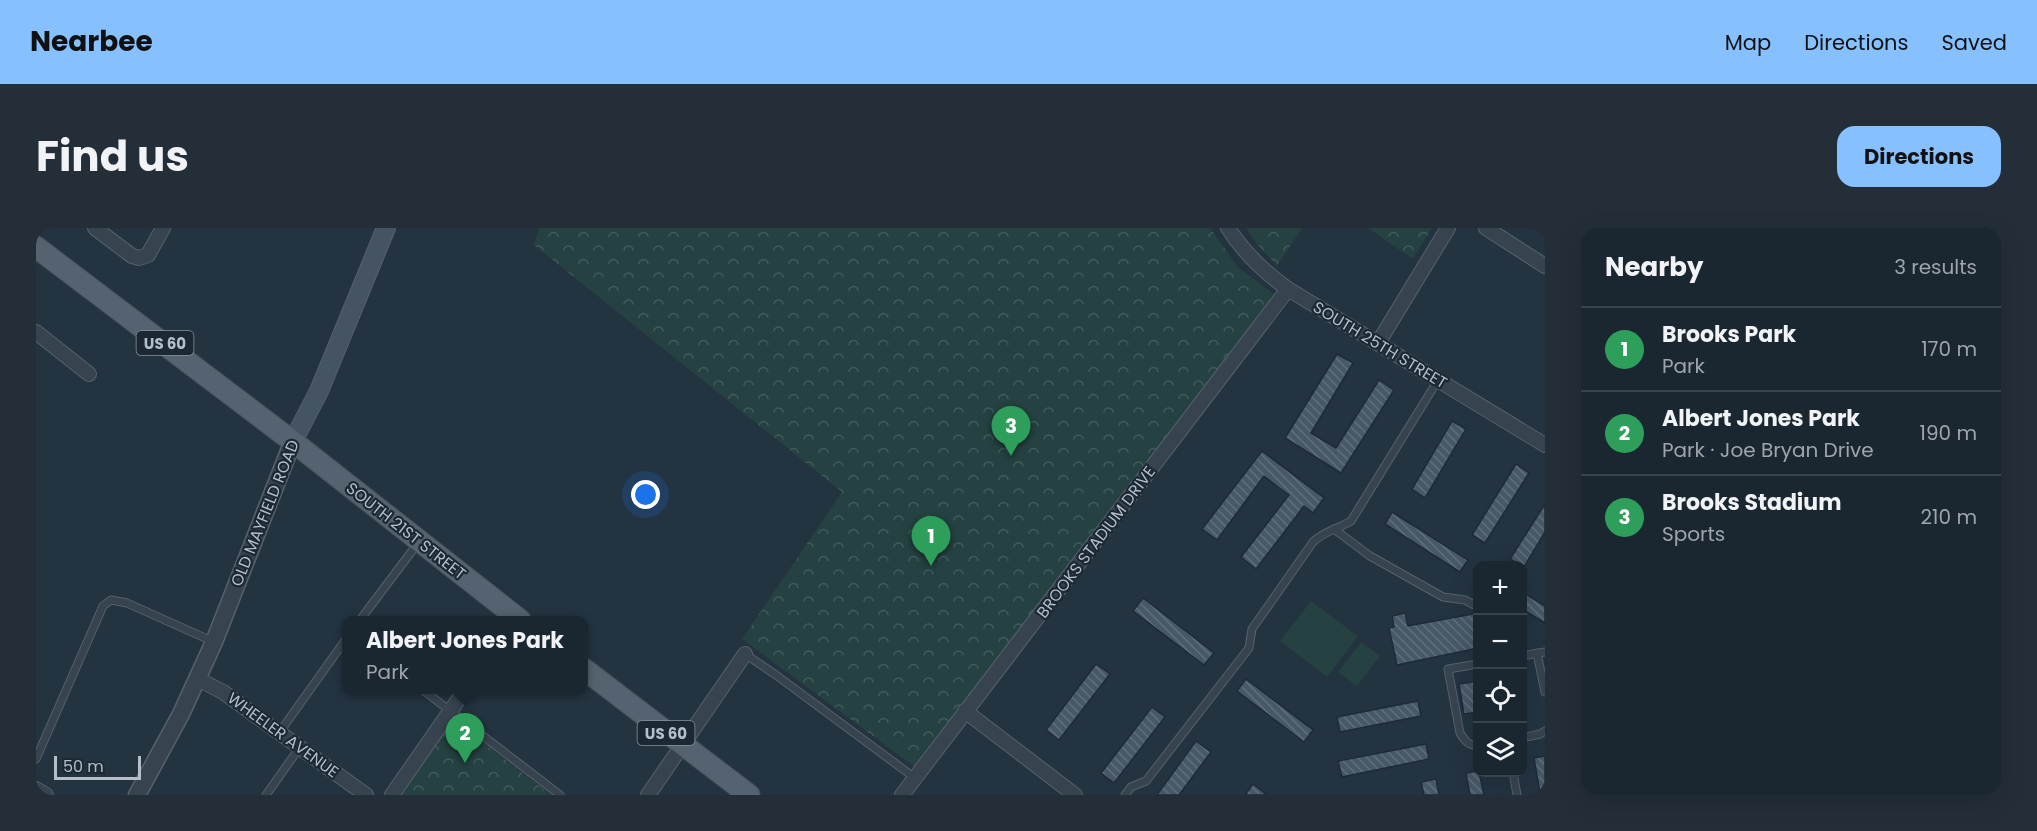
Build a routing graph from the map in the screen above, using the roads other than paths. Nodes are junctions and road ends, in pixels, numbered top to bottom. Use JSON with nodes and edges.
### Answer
{"nodes":[{"id":1,"x":94,"y":228,"type":"edge"},
{"id":2,"x":163,"y":228,"type":"edge"},
{"id":3,"x":386,"y":228,"type":"edge"},
{"id":4,"x":1228,"y":228,"type":"edge"},
{"id":5,"x":1448,"y":228,"type":"edge"},
{"id":6,"x":1486,"y":228,"type":"edge"},
{"id":7,"x":36,"y":247,"type":"edge"},
{"id":8,"x":1545,"y":266,"type":"edge"},
{"id":9,"x":1288,"y":289,"type":"junction"},
{"id":10,"x":36,"y":332,"type":"edge"},
{"id":11,"x":1378,"y":343,"type":"junction"},
{"id":12,"x":89,"y":374,"type":"dead end"},
{"id":13,"x":1438,"y":380,"type":"junction"},
{"id":14,"x":293,"y":441,"type":"junction"},
{"id":15,"x":1545,"y":445,"type":"edge"},
{"id":16,"x":1334,"y":529,"type":"junction"},
{"id":17,"x":419,"y":541,"type":"junction"},
{"id":18,"x":1473,"y":604,"type":"edge"},
{"id":19,"x":364,"y":616,"type":"edge"},
{"id":20,"x":512,"y":616,"type":"edge"},
{"id":21,"x":214,"y":642,"type":"junction"},
{"id":22,"x":342,"y":645,"type":"edge"},
{"id":23,"x":1545,"y":652,"type":"edge"},
{"id":24,"x":1537,"y":653,"type":"junction"},
{"id":25,"x":745,"y":654,"type":"joint"},
{"id":26,"x":1527,"y":655,"type":"edge"},
{"id":27,"x":1473,"y":665,"type":"edge"},
{"id":28,"x":588,"y":672,"type":"edge"},
{"id":29,"x":198,"y":678,"type":"junction"},
{"id":30,"x":1545,"y":692,"type":"edge"},
{"id":31,"x":428,"y":694,"type":"edge"},
{"id":32,"x":462,"y":694,"type":"edge"},
{"id":33,"x":450,"y":711,"type":"junction"},
{"id":34,"x":965,"y":711,"type":"junction"},
{"id":35,"x":1545,"y":731,"type":"edge"},
{"id":36,"x":279,"y":733,"type":"junction"},
{"id":37,"x":1527,"y":737,"type":"edge"},
{"id":38,"x":1473,"y":745,"type":"edge"},
{"id":39,"x":682,"y":746,"type":"junction"},
{"id":40,"x":300,"y":747,"type":"junction"},
{"id":41,"x":36,"y":759,"type":"edge"},
{"id":42,"x":1514,"y":777,"type":"edge"},
{"id":43,"x":915,"y":778,"type":"junction"},
{"id":44,"x":36,"y":789,"type":"edge"},
{"id":45,"x":46,"y":795,"type":"edge"},
{"id":46,"x":138,"y":795,"type":"edge"},
{"id":47,"x":266,"y":795,"type":"edge"},
{"id":48,"x":366,"y":795,"type":"edge"},
{"id":49,"x":392,"y":795,"type":"edge"},
{"id":50,"x":560,"y":795,"type":"edge"},
{"id":51,"x":648,"y":795,"type":"edge"},
{"id":52,"x":749,"y":795,"type":"edge"},
{"id":53,"x":902,"y":795,"type":"edge"},
{"id":54,"x":1075,"y":795,"type":"edge"},
{"id":55,"x":1125,"y":795,"type":"edge"},
{"id":56,"x":1517,"y":795,"type":"edge"}],
"edges":[{"from":1,"to":2,"type":"street"},
{"from":3,"to":14,"type":"main road","name":"OLD MAYFIELD ROAD"},
{"from":4,"to":9,"type":"street","name":"SOUTH 25TH STREET"},
{"from":5,"to":11,"type":"street"},
{"from":6,"to":8,"type":"street"},
{"from":7,"to":14,"type":"main road","number":"US 60"},
{"from":9,"to":11,"type":"street","name":"SOUTH 25TH STREET"},
{"from":9,"to":34,"type":"street","name":"BROOKS STADIUM DRIVE"},
{"from":10,"to":12,"type":"street"},
{"from":11,"to":13,"type":"street","name":"SOUTH 25TH STREET"},
{"from":13,"to":15,"type":"street","name":"SOUTH 25TH STREET"},
{"from":13,"to":16,"type":"lane"},
{"from":14,"to":17,"type":"main road","name":"SOUTH 21ST STREET","number":"US 60"},
{"from":14,"to":21,"type":"street","name":"OLD MAYFIELD ROAD"},
{"from":16,"to":18,"type":"lane"},
{"from":16,"to":55,"type":"lane"},
{"from":17,"to":19,"type":"lane"},
{"from":17,"to":20,"type":"main road","name":"SOUTH 21ST STREET","number":"US 60"},
{"from":21,"to":29,"type":"street","name":"OLD MAYFIELD ROAD"},
{"from":21,"to":41,"type":"lane"},
{"from":22,"to":36,"type":"lane"},
{"from":23,"to":24,"type":"lane"},
{"from":24,"to":26,"type":"lane"},
{"from":24,"to":30,"type":"lane"},
{"from":25,"to":39,"type":"street"},
{"from":25,"to":43,"type":"lane"},
{"from":27,"to":38,"type":"lane"},
{"from":28,"to":39,"type":"main road","number":"US 60"},
{"from":29,"to":36,"type":"street","name":"WHEELER AVENUE"},
{"from":29,"to":46,"type":"street","name":"OLD MAYFIELD ROAD"},
{"from":31,"to":33,"type":"lane"},
{"from":32,"to":33,"type":"street"},
{"from":33,"to":49,"type":"street"},
{"from":33,"to":50,"type":"lane"},
{"from":34,"to":43,"type":"street","name":"BROOKS STADIUM DRIVE"},
{"from":34,"to":54,"type":"street"},
{"from":35,"to":37,"type":"lane"},
{"from":36,"to":40,"type":"street","name":"WHEELER AVENUE"},
{"from":39,"to":51,"type":"street"},
{"from":39,"to":52,"type":"main road","number":"US 60"},
{"from":40,"to":47,"type":"lane"},
{"from":40,"to":48,"type":"street","name":"WHEELER AVENUE"},
{"from":42,"to":56,"type":"lane"},
{"from":43,"to":53,"type":"street","name":"BROOKS STADIUM DRIVE"},
{"from":44,"to":45,"type":"street"}]}
